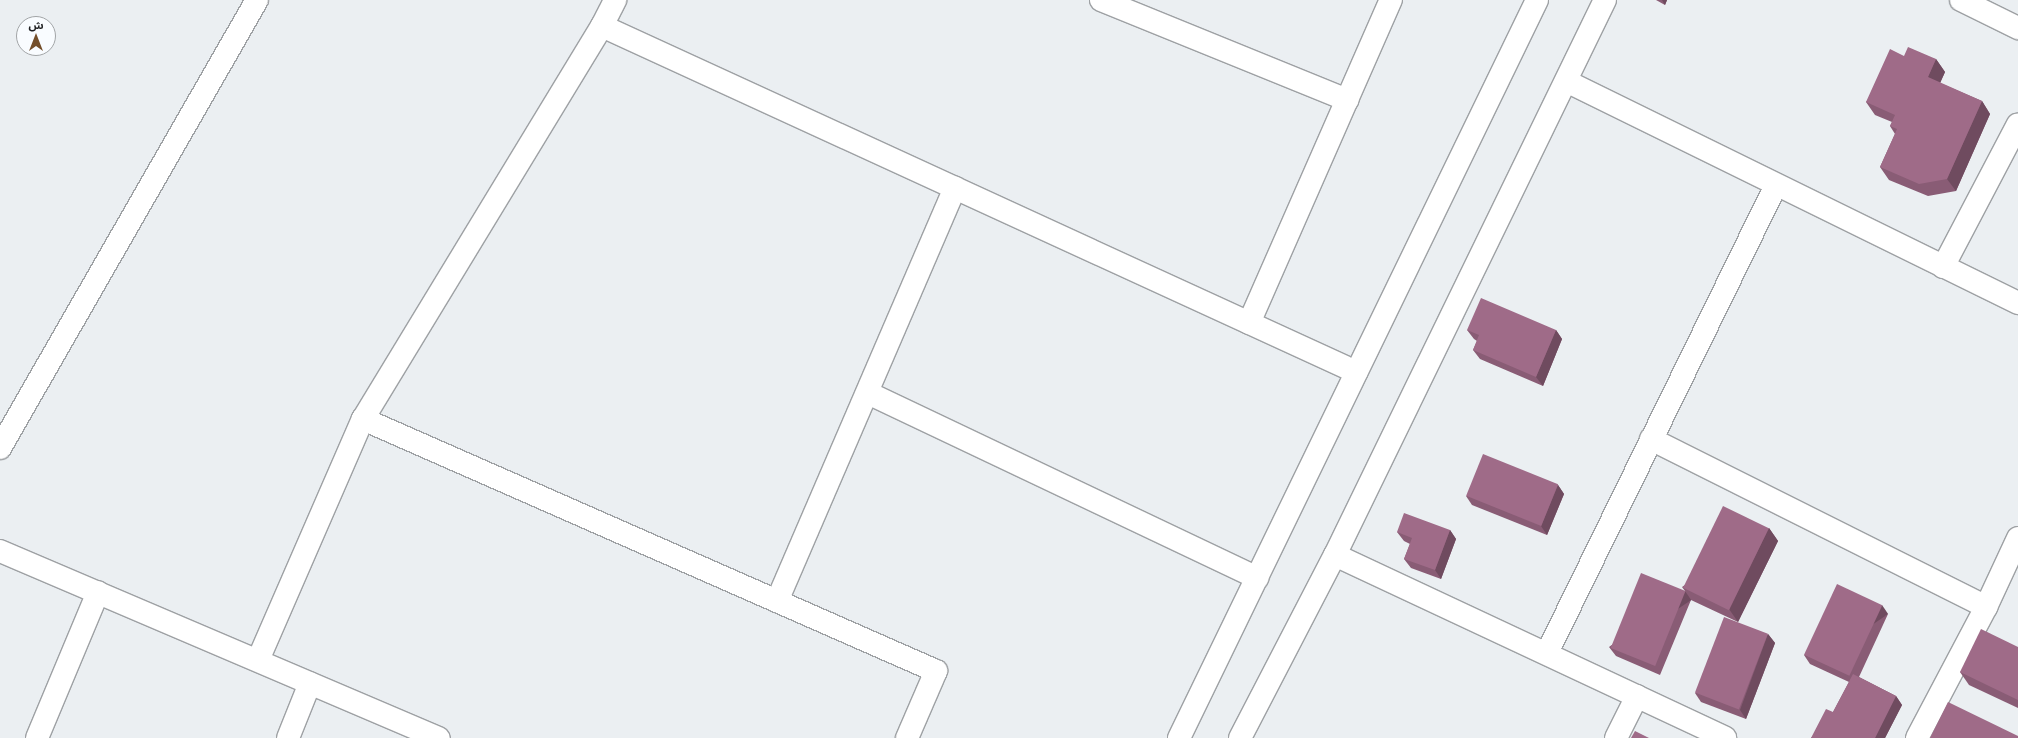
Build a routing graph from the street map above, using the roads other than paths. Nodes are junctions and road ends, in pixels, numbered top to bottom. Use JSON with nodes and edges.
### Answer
{"nodes":[{"id":1,"x":257,"y":0,"type":"edge"},
{"id":2,"x":615,"y":0,"type":"edge"},
{"id":3,"x":1101,"y":0,"type":"edge"},
{"id":4,"x":1391,"y":0,"type":"edge"},
{"id":5,"x":1537,"y":0,"type":"edge"},
{"id":6,"x":1605,"y":0,"type":"edge"},
{"id":7,"x":1961,"y":0,"type":"edge"},
{"id":8,"x":602,"y":26,"type":"junction"},
{"id":9,"x":2018,"y":28,"type":"edge"},
{"id":10,"x":1566,"y":81,"type":"junction"},
{"id":11,"x":1347,"y":100,"type":"junction"},
{"id":12,"x":2018,"y":124,"type":"edge"},
{"id":13,"x":1776,"y":185,"type":"junction"},
{"id":14,"x":955,"y":188,"type":"junction"},
{"id":15,"x":1943,"y":267,"type":"junction"},
{"id":16,"x":2018,"y":303,"type":"edge"},
{"id":17,"x":1249,"y":323,"type":"junction"},
{"id":18,"x":1356,"y":372,"type":"junction"},
{"id":19,"x":868,"y":393,"type":"junction"},
{"id":20,"x":362,"y":418,"type":"junction"},
{"id":21,"x":1652,"y":439,"type":"junction"},
{"id":22,"x":0,"y":448,"type":"edge"},
{"id":23,"x":2018,"y":538,"type":"edge"},
{"id":24,"x":0,"y":551,"type":"edge"},
{"id":25,"x":1334,"y":554,"type":"junction"},
{"id":26,"x":1256,"y":578,"type":"junction"},
{"id":27,"x":98,"y":592,"type":"junction"},
{"id":28,"x":777,"y":601,"type":"junction"},
{"id":29,"x":1986,"y":608,"type":"junction"},
{"id":30,"x":1547,"y":654,"type":"junction"},
{"id":31,"x":258,"y":660,"type":"junction"},
{"id":32,"x":310,"y":683,"type":"junction"},
{"id":33,"x":1637,"y":696,"type":"junction"},
{"id":34,"x":37,"y":738,"type":"edge"},
{"id":35,"x":288,"y":738,"type":"edge"},
{"id":36,"x":439,"y":738,"type":"edge"},
{"id":37,"x":907,"y":738,"type":"edge"},
{"id":38,"x":1179,"y":738,"type":"edge"},
{"id":39,"x":1240,"y":738,"type":"edge"},
{"id":40,"x":1616,"y":738,"type":"edge"},
{"id":41,"x":1725,"y":738,"type":"edge"},
{"id":42,"x":1917,"y":738,"type":"edge"}],
"edges":[{"from":1,"to":22,"type":"street"},
{"from":2,"to":8,"type":"street"},
{"from":3,"to":11,"type":"street"},
{"from":4,"to":11,"type":"street"},
{"from":5,"to":18,"type":"street"},
{"from":6,"to":10,"type":"street"},
{"from":7,"to":9,"type":"street"},
{"from":8,"to":14,"type":"street"},
{"from":8,"to":20,"type":"street"},
{"from":10,"to":13,"type":"street"},
{"from":10,"to":25,"type":"street"},
{"from":11,"to":17,"type":"street"},
{"from":12,"to":15,"type":"street"},
{"from":13,"to":15,"type":"street"},
{"from":13,"to":21,"type":"street"},
{"from":14,"to":17,"type":"street"},
{"from":14,"to":19,"type":"street"},
{"from":15,"to":16,"type":"street"},
{"from":17,"to":18,"type":"street"},
{"from":18,"to":26,"type":"street"},
{"from":19,"to":26,"type":"street"},
{"from":19,"to":28,"type":"street"},
{"from":20,"to":28,"type":"street"},
{"from":20,"to":31,"type":"street"},
{"from":21,"to":29,"type":"street"},
{"from":21,"to":30,"type":"street"},
{"from":23,"to":29,"type":"street"},
{"from":24,"to":27,"type":"street"},
{"from":25,"to":30,"type":"street"},
{"from":25,"to":39,"type":"street"},
{"from":26,"to":38,"type":"street"},
{"from":27,"to":31,"type":"street"},
{"from":27,"to":34,"type":"street"},
{"from":28,"to":37,"type":"street"},
{"from":29,"to":42,"type":"street"},
{"from":30,"to":33,"type":"street"},
{"from":31,"to":32,"type":"street"},
{"from":32,"to":35,"type":"street"},
{"from":32,"to":36,"type":"street"},
{"from":33,"to":40,"type":"street"},
{"from":33,"to":41,"type":"street"}]}
